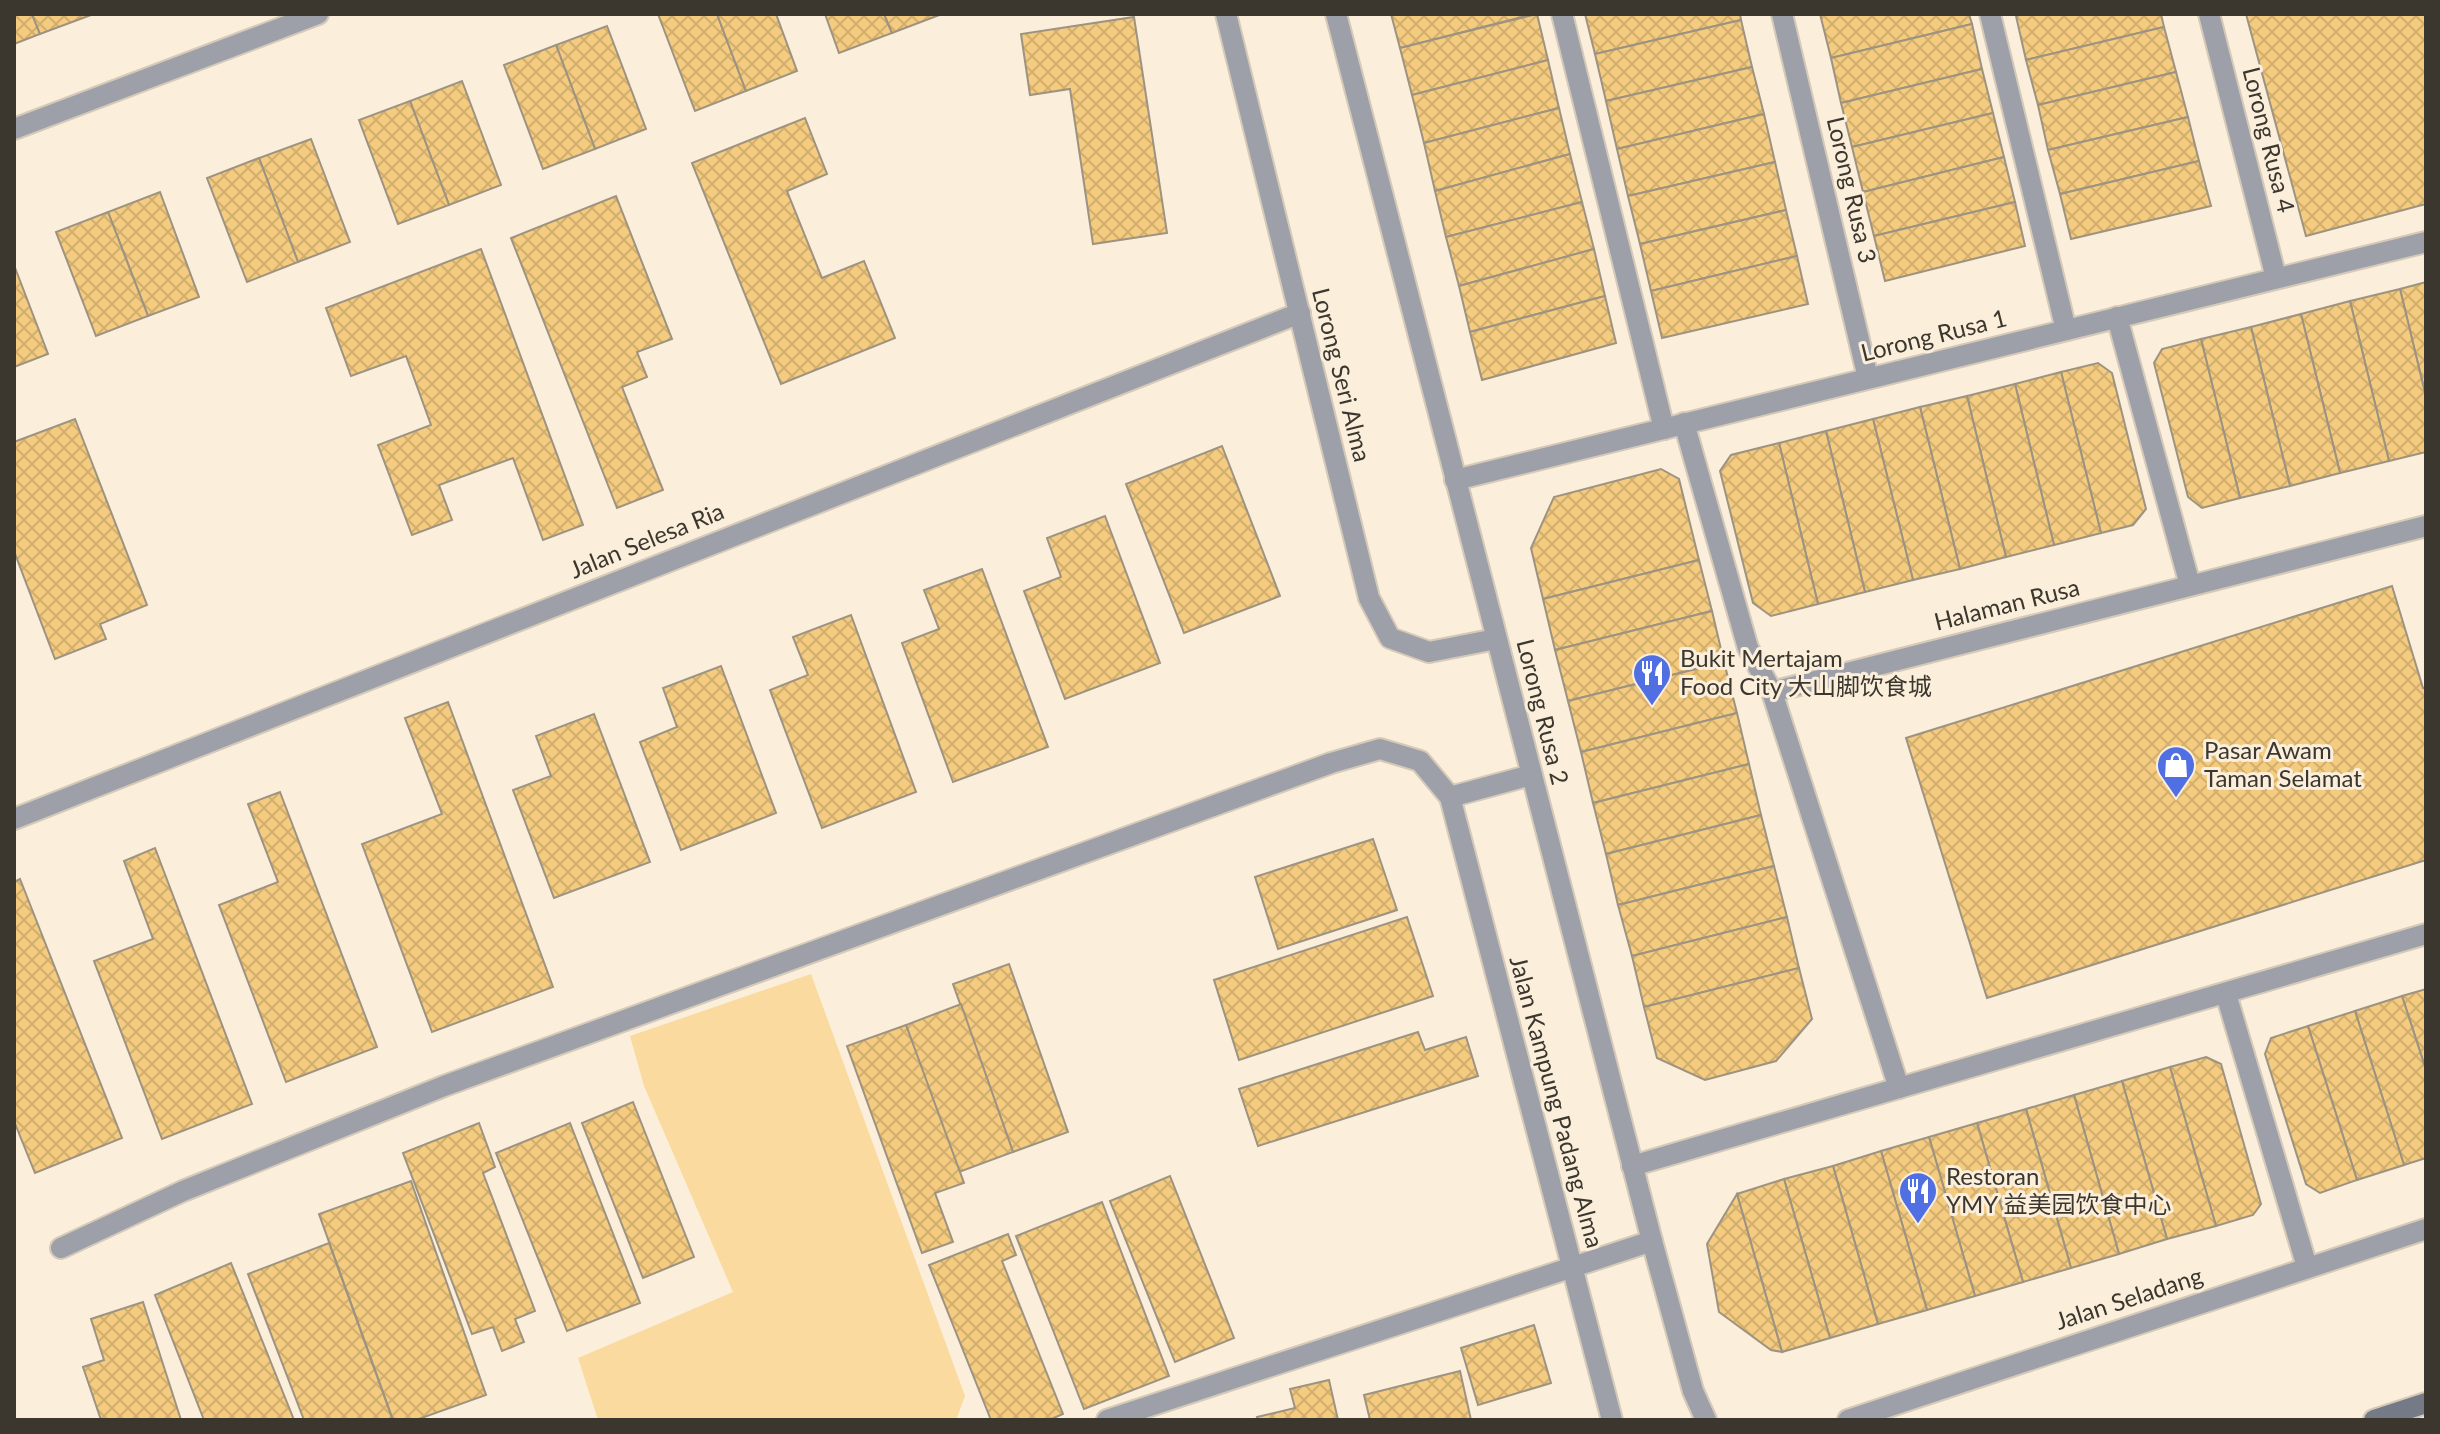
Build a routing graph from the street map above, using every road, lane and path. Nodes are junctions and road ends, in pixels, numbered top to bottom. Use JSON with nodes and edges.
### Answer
{"nodes":[{"id":1,"x":318,"y":14,"type":"edge"},
{"id":2,"x":1226,"y":14,"type":"edge"},
{"id":3,"x":1336,"y":14,"type":"edge"},
{"id":4,"x":1562,"y":14,"type":"edge"},
{"id":5,"x":1782,"y":14,"type":"edge"},
{"id":6,"x":1990,"y":14,"type":"edge"},
{"id":7,"x":2209,"y":14,"type":"edge"},
{"id":8,"x":14,"y":129,"type":"edge"},
{"id":9,"x":2426,"y":242,"type":"edge"},
{"id":10,"x":2276,"y":278,"type":"junction"},
{"id":11,"x":1300,"y":313,"type":"junction"},
{"id":12,"x":2117,"y":317,"type":"junction"},
{"id":13,"x":2066,"y":330,"type":"junction"},
{"id":14,"x":1868,"y":378,"type":"junction"},
{"id":15,"x":1674,"y":426,"type":"junction"},
{"id":16,"x":1455,"y":480,"type":"junction"},
{"id":17,"x":2426,"y":526,"type":"edge"},
{"id":18,"x":2190,"y":585,"type":"junction"},
{"id":19,"x":1496,"y":639,"type":"junction"},
{"id":20,"x":1772,"y":692,"type":"junction"},
{"id":21,"x":1531,"y":775,"type":"junction"},
{"id":22,"x":1450,"y":797,"type":"junction"},
{"id":23,"x":14,"y":819,"type":"edge"},
{"id":24,"x":2426,"y":934,"type":"edge"},
{"id":25,"x":2226,"y":994,"type":"junction"},
{"id":26,"x":1899,"y":1088,"type":"junction"},
{"id":27,"x":1632,"y":1166,"type":"junction"},
{"id":28,"x":2426,"y":1229,"type":"edge"},
{"id":29,"x":1652,"y":1241,"type":"junction"},
{"id":30,"x":61,"y":1248,"type":"dead end"},
{"id":31,"x":1571,"y":1267,"type":"junction"},
{"id":32,"x":2307,"y":1267,"type":"junction"},
{"id":33,"x":2426,"y":1403,"type":"edge"},
{"id":34,"x":1107,"y":1420,"type":"edge"},
{"id":35,"x":1612,"y":1420,"type":"edge"},
{"id":36,"x":1706,"y":1420,"type":"edge"},
{"id":37,"x":1848,"y":1420,"type":"edge"},
{"id":38,"x":2374,"y":1420,"type":"edge"}],
"edges":[{"from":1,"to":8,"type":"street"},
{"from":2,"to":11,"type":"street","name":"Lorong Seri Alma"},
{"from":3,"to":16,"type":"street","name":"Lorong Rusa 2"},
{"from":4,"to":15,"type":"street"},
{"from":5,"to":14,"type":"street","name":"Lorong Rusa 3"},
{"from":6,"to":13,"type":"street"},
{"from":7,"to":10,"type":"street","name":"Lorong Rusa 4"},
{"from":9,"to":10,"type":"street","name":"Lorong Rusa 1"},
{"from":10,"to":12,"type":"street","name":"Lorong Rusa 1"},
{"from":11,"to":19,"type":"street","name":"Lorong Seri Alma"},
{"from":11,"to":23,"type":"street","name":"Jalan Selesa Ria"},
{"from":12,"to":13,"type":"street","name":"Lorong Rusa 1"},
{"from":12,"to":18,"type":"street"},
{"from":13,"to":14,"type":"street","name":"Lorong Rusa 1"},
{"from":14,"to":15,"type":"street","name":"Lorong Rusa 1"},
{"from":15,"to":16,"type":"street","name":"Lorong Rusa 1"},
{"from":15,"to":20,"type":"street"},
{"from":16,"to":19,"type":"street","name":"Lorong Rusa 2"},
{"from":17,"to":18,"type":"street","name":"Halaman Rusa"},
{"from":18,"to":20,"type":"street","name":"Halaman Rusa"},
{"from":19,"to":21,"type":"street","name":"Lorong Rusa 2"},
{"from":20,"to":26,"type":"street"},
{"from":21,"to":22,"type":"street"},
{"from":21,"to":27,"type":"street","name":"Lorong Rusa 2"},
{"from":22,"to":30,"type":"street"},
{"from":22,"to":31,"type":"street","name":"Jalan Kampung Padang Alma"},
{"from":24,"to":25,"type":"street"},
{"from":25,"to":26,"type":"street"},
{"from":25,"to":32,"type":"street"},
{"from":26,"to":27,"type":"street"},
{"from":27,"to":29,"type":"street","name":"Lorong Rusa 2"},
{"from":28,"to":32,"type":"street","name":"Jalan Seladang"},
{"from":29,"to":31,"type":"street"},
{"from":29,"to":36,"type":"street","name":"Lorong Rusa 2"},
{"from":31,"to":34,"type":"street"},
{"from":31,"to":35,"type":"street","name":"Jalan Kampung Padang Alma"},
{"from":32,"to":37,"type":"street","name":"Jalan Seladang"},
{"from":33,"to":38,"type":"street"}]}
